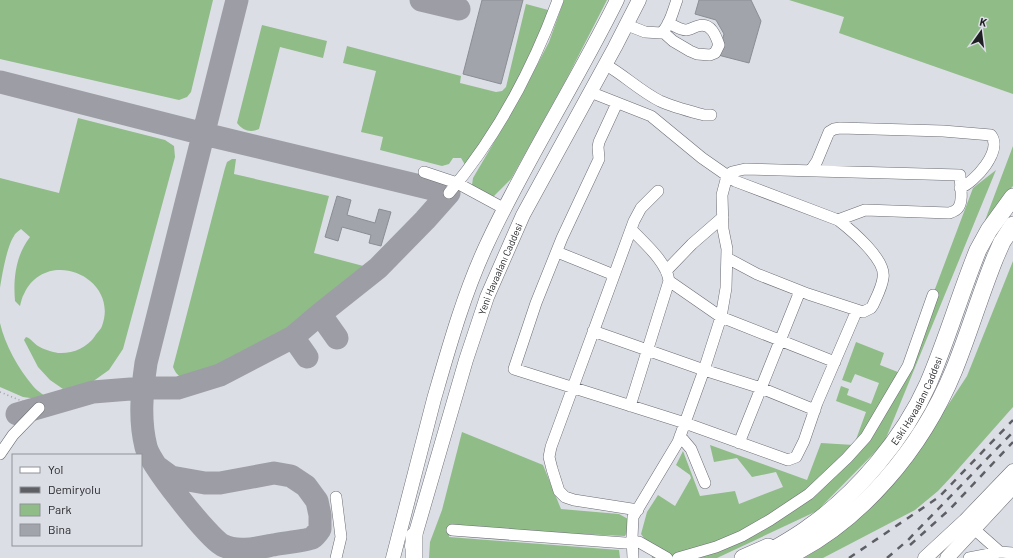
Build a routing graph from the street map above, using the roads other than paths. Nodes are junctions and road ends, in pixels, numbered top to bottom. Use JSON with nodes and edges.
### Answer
{"nodes":[{"id":1,"x":558,"y":0,"type":"edge"},
{"id":2,"x":639,"y":0,"type":"edge"},
{"id":3,"x":677,"y":0,"type":"edge"},
{"id":4,"x":616,"y":2,"type":"edge"},
{"id":5,"x":630,"y":19,"type":"junction"},
{"id":6,"x":606,"y":65,"type":"junction"},
{"id":7,"x":574,"y":83,"type":"junction"},
{"id":8,"x":590,"y":92,"type":"junction"},
{"id":9,"x":617,"y":103,"type":"junction"},
{"id":10,"x":711,"y":114,"type":"dead end"},
{"id":11,"x":811,"y":170,"type":"junction"},
{"id":12,"x":424,"y":172,"type":"dead end"},
{"id":13,"x":727,"y":176,"type":"junction"},
{"id":14,"x":457,"y":183,"type":"junction"},
{"id":15,"x":960,"y":188,"type":"junction"},
{"id":16,"x":658,"y":190,"type":"dead end"},
{"id":17,"x":449,"y":193,"type":"dead end"},
{"id":18,"x":1013,"y":197,"type":"edge"},
{"id":19,"x":505,"y":209,"type":"junction"},
{"id":20,"x":723,"y":217,"type":"junction"},
{"id":21,"x":838,"y":220,"type":"junction"},
{"id":22,"x":1013,"y":226,"type":"edge"},
{"id":23,"x":631,"y":229,"type":"junction"},
{"id":24,"x":557,"y":252,"type":"junction"},
{"id":25,"x":727,"y":258,"type":"junction"},
{"id":26,"x":614,"y":275,"type":"junction"},
{"id":27,"x":668,"y":276,"type":"junction"},
{"id":28,"x":800,"y":291,"type":"junction"},
{"id":29,"x":934,"y":295,"type":"dead end"},
{"id":30,"x":857,"y":310,"type":"junction"},
{"id":31,"x":721,"y":317,"type":"junction"},
{"id":32,"x":593,"y":331,"type":"junction"},
{"id":33,"x":780,"y":340,"type":"junction"},
{"id":34,"x":647,"y":350,"type":"junction"},
{"id":35,"x":835,"y":362,"type":"junction"},
{"id":36,"x":704,"y":370,"type":"junction"},
{"id":37,"x":572,"y":388,"type":"junction"},
{"id":38,"x":761,"y":388,"type":"junction"},
{"id":39,"x":630,"y":406,"type":"junction"},
{"id":40,"x":39,"y":408,"type":"road end"},
{"id":41,"x":815,"y":410,"type":"junction"},
{"id":42,"x":685,"y":423,"type":"junction"},
{"id":43,"x":680,"y":436,"type":"junction"},
{"id":44,"x":739,"y":443,"type":"junction"},
{"id":45,"x":0,"y":454,"type":"edge"},
{"id":46,"x":1013,"y":471,"type":"edge"},
{"id":47,"x":705,"y":483,"type":"dead end"},
{"id":48,"x":1013,"y":487,"type":"edge"},
{"id":49,"x":336,"y":497,"type":"dead end"},
{"id":50,"x":638,"y":510,"type":"junction"},
{"id":51,"x":970,"y":525,"type":"junction"},
{"id":52,"x":452,"y":530,"type":"dead end"},
{"id":53,"x":414,"y":536,"type":"junction"},
{"id":54,"x":632,"y":542,"type":"junction"},
{"id":55,"x":794,"y":550,"type":"edge"},
{"id":56,"x":1000,"y":552,"type":"junction"},
{"id":57,"x":1013,"y":553,"type":"edge"},
{"id":58,"x":336,"y":558,"type":"edge"},
{"id":59,"x":393,"y":558,"type":"edge"},
{"id":60,"x":409,"y":558,"type":"edge"},
{"id":61,"x":414,"y":558,"type":"edge"},
{"id":62,"x":633,"y":558,"type":"edge"},
{"id":63,"x":667,"y":558,"type":"edge"},
{"id":64,"x":678,"y":558,"type":"edge"},
{"id":65,"x":743,"y":558,"type":"edge"},
{"id":66,"x":759,"y":558,"type":"edge"},
{"id":67,"x":784,"y":558,"type":"edge"},
{"id":68,"x":925,"y":558,"type":"edge"},
{"id":69,"x":947,"y":558,"type":"edge"},
{"id":70,"x":971,"y":558,"type":"edge"}],
"edges":[{"from":1,"to":14,"type":"street"},
{"from":2,"to":5,"type":"main road","name":"Yeni Havaalanı Caddesi"},
{"from":3,"to":5,"type":"street"},
{"from":4,"to":5,"type":"main road"},
{"from":4,"to":7,"type":"main road","name":"Yeni Havaalanı Caddesi"},
{"from":5,"to":6,"type":"main road","name":"Yeni Havaalanı Caddesi"},
{"from":6,"to":8,"type":"main road","name":"Yeni Havaalanı Caddesi"},
{"from":6,"to":10,"type":"street"},
{"from":7,"to":8,"type":"main road"},
{"from":7,"to":19,"type":"main road","name":"Yeni Havaalanı Caddesi"},
{"from":8,"to":9,"type":"street"},
{"from":8,"to":53,"type":"main road","name":"Yeni Havaalanı Caddesi"},
{"from":9,"to":13,"type":"street"},
{"from":9,"to":24,"type":"street"},
{"from":11,"to":13,"type":"street"},
{"from":11,"to":15,"type":"street"},
{"from":11,"to":15,"type":"street"},
{"from":12,"to":14,"type":"street"},
{"from":13,"to":20,"type":"street"},
{"from":13,"to":21,"type":"street"},
{"from":14,"to":17,"type":"street"},
{"from":14,"to":19,"type":"street"},
{"from":15,"to":21,"type":"street"},
{"from":16,"to":23,"type":"street"},
{"from":18,"to":55,"type":"highway","name":"Eski Havaalanı Caddesi"},
{"from":19,"to":59,"type":"main road","name":"Yeni Havaalanı Caddesi"},
{"from":20,"to":25,"type":"street"},
{"from":20,"to":27,"type":"street"},
{"from":21,"to":30,"type":"street"},
{"from":22,"to":55,"type":"highway","name":"Eski Havaalanı Caddesi"},
{"from":23,"to":26,"type":"street"},
{"from":23,"to":27,"type":"street"},
{"from":24,"to":26,"type":"street"},
{"from":24,"to":37,"type":"street"},
{"from":25,"to":28,"type":"street"},
{"from":25,"to":31,"type":"street"},
{"from":26,"to":32,"type":"street"},
{"from":27,"to":31,"type":"street"},
{"from":27,"to":34,"type":"street"},
{"from":28,"to":30,"type":"street"},
{"from":28,"to":33,"type":"street"},
{"from":29,"to":64,"type":"street"},
{"from":30,"to":35,"type":"street"},
{"from":31,"to":33,"type":"street"},
{"from":31,"to":36,"type":"street"},
{"from":32,"to":34,"type":"street"},
{"from":32,"to":37,"type":"street"},
{"from":33,"to":35,"type":"street"},
{"from":33,"to":38,"type":"street"},
{"from":34,"to":36,"type":"street"},
{"from":34,"to":39,"type":"street"},
{"from":35,"to":41,"type":"street"},
{"from":36,"to":38,"type":"street"},
{"from":36,"to":42,"type":"street"},
{"from":37,"to":39,"type":"street"},
{"from":37,"to":50,"type":"street"},
{"from":38,"to":41,"type":"street"},
{"from":38,"to":44,"type":"street"},
{"from":39,"to":42,"type":"street"},
{"from":40,"to":45,"type":"street"},
{"from":41,"to":44,"type":"street"},
{"from":42,"to":43,"type":"street"},
{"from":42,"to":44,"type":"street"},
{"from":43,"to":47,"type":"street"},
{"from":43,"to":50,"type":"street"},
{"from":46,"to":51,"type":"main road"},
{"from":48,"to":51,"type":"main road"},
{"from":49,"to":58,"type":"street"},
{"from":50,"to":54,"type":"street"},
{"from":51,"to":56,"type":"street"},
{"from":51,"to":68,"type":"main road"},
{"from":51,"to":69,"type":"main road"},
{"from":52,"to":54,"type":"street"},
{"from":53,"to":60,"type":"main road","name":"Yeni Havaalanı Caddesi"},
{"from":53,"to":61,"type":"highway"},
{"from":54,"to":62,"type":"street"},
{"from":54,"to":63,"type":"street"},
{"from":55,"to":65,"type":"highway"},
{"from":55,"to":66,"type":"highway","name":"Eski Havaalanı Caddesi"},
{"from":55,"to":67,"type":"highway","name":"Eski Havaalanı Caddesi"},
{"from":56,"to":57,"type":"street"},
{"from":56,"to":70,"type":"street"}]}
